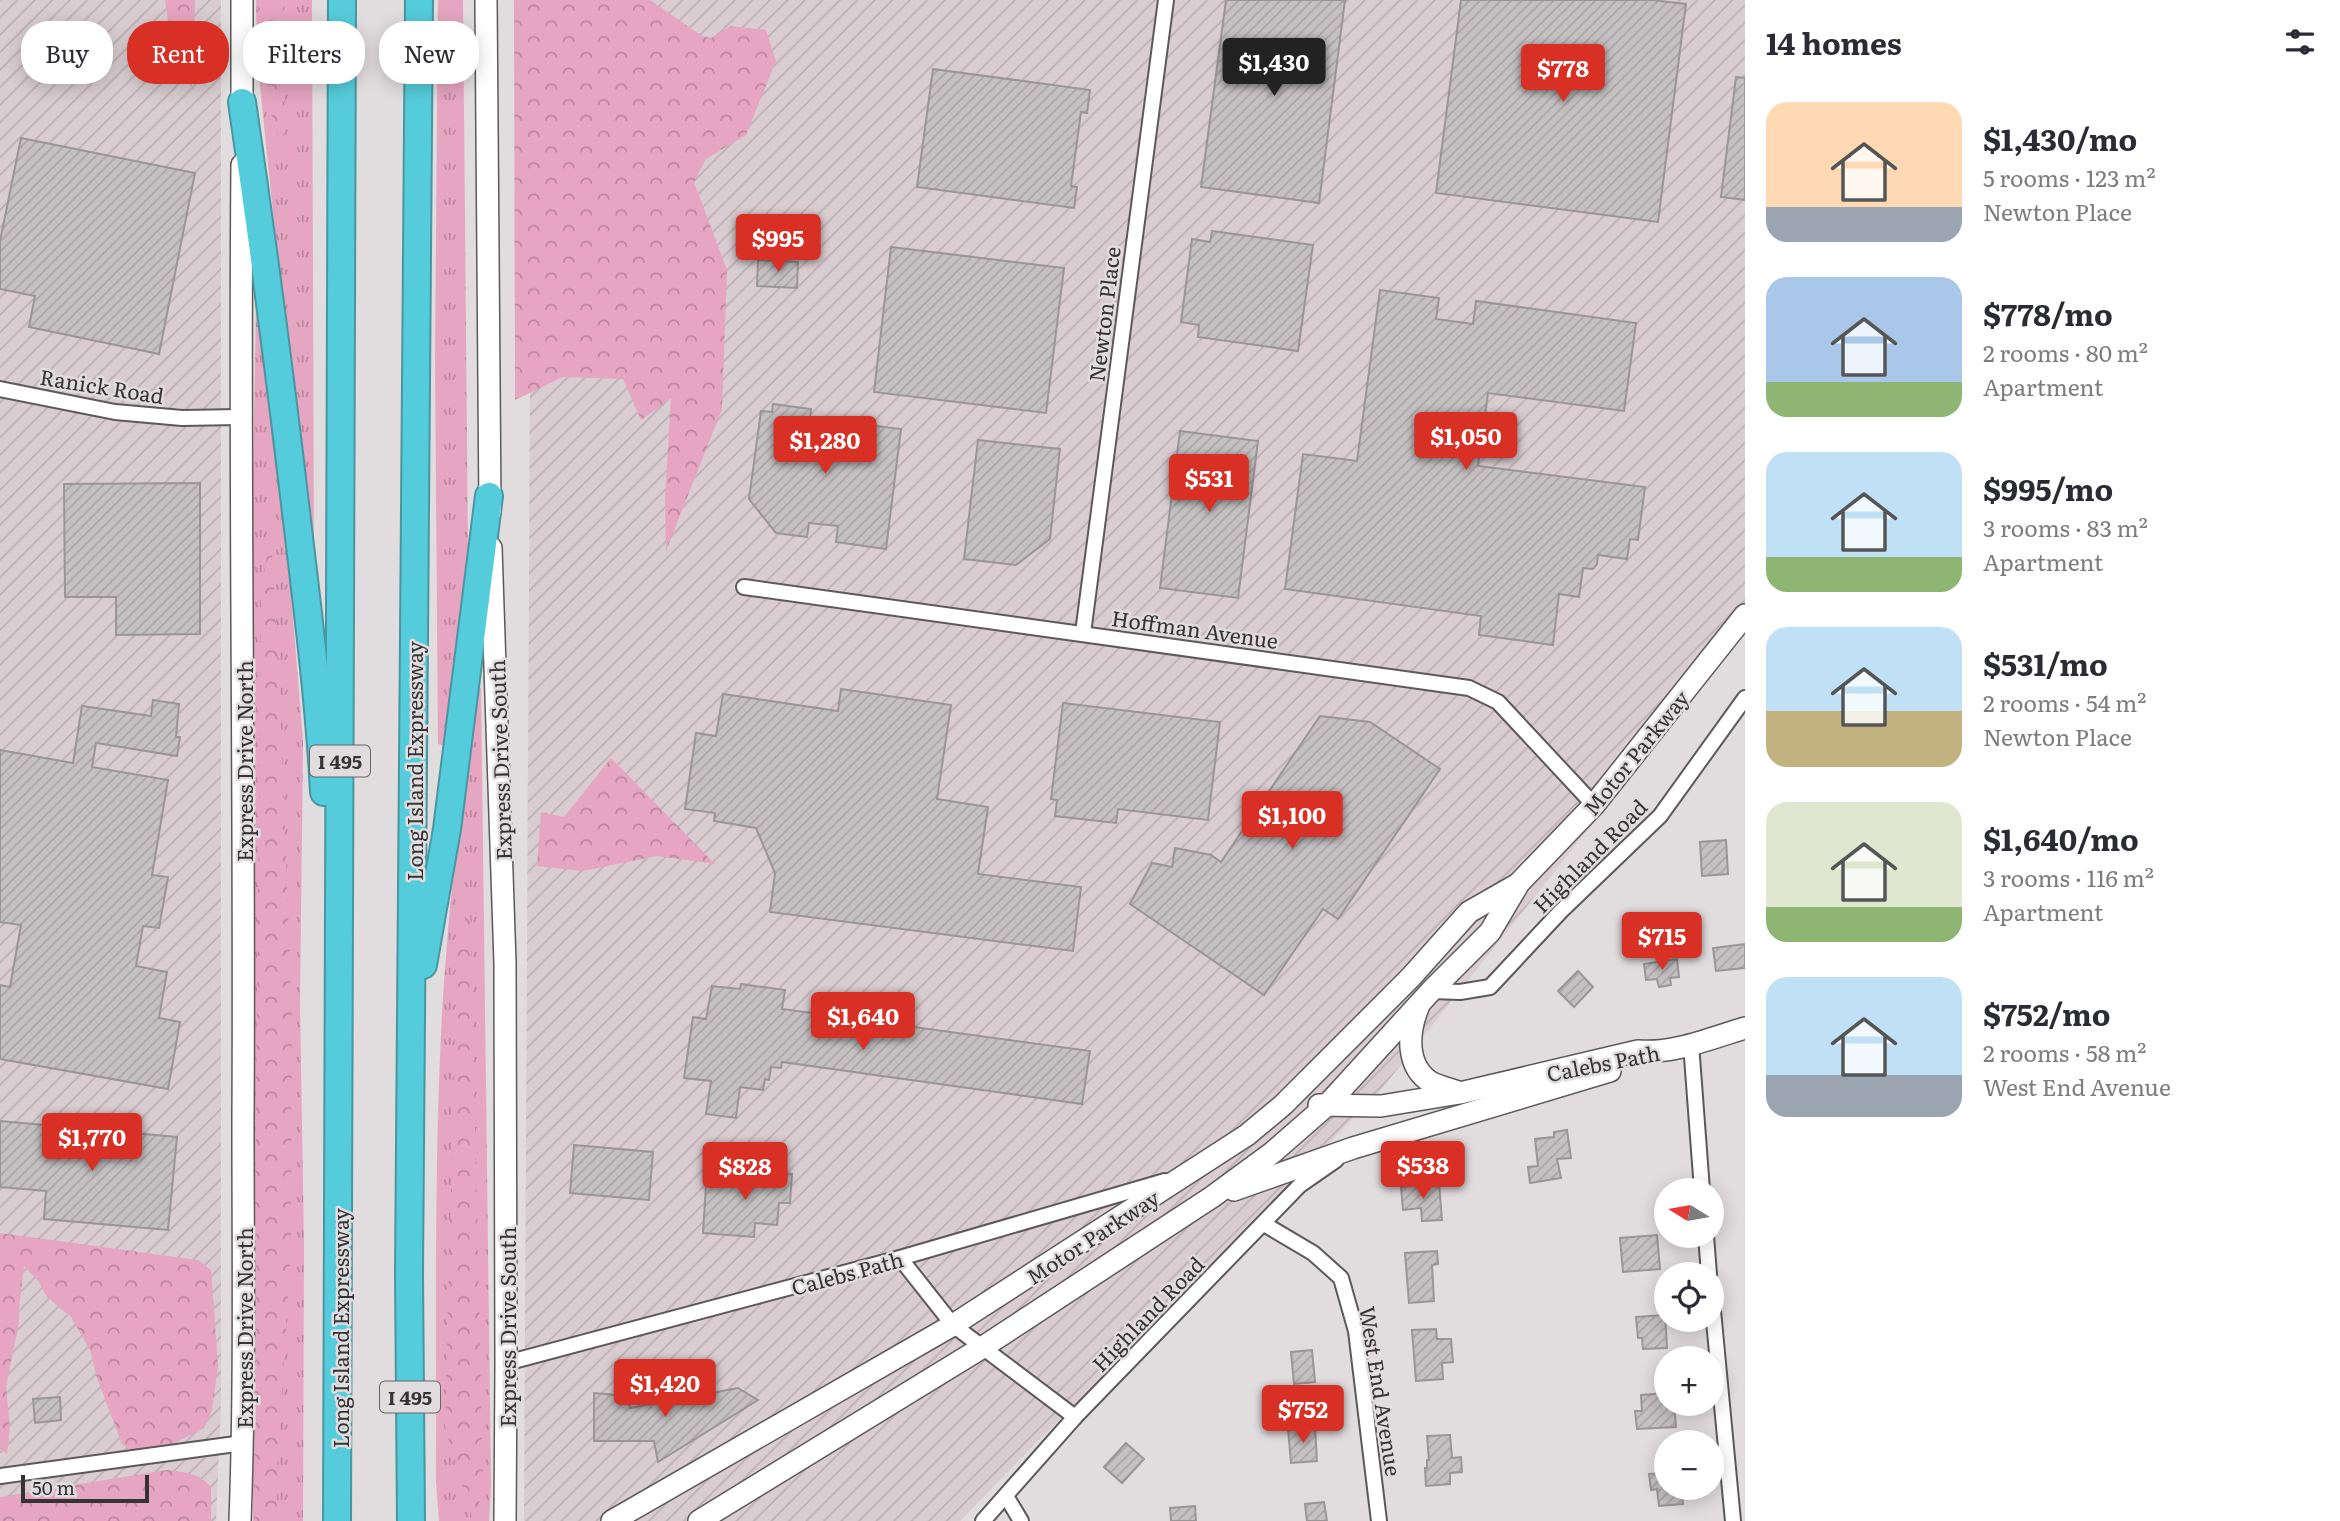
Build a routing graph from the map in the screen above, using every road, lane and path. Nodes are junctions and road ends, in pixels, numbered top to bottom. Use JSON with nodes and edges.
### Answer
{"nodes":[{"id":1,"x":242,"y":0,"type":"edge"},
{"id":2,"x":342,"y":0,"type":"edge"},
{"id":3,"x":419,"y":0,"type":"edge"},
{"id":4,"x":486,"y":0,"type":"edge"},
{"id":5,"x":1166,"y":0,"type":"edge"},
{"id":6,"x":242,"y":102,"type":"junction"},
{"id":7,"x":0,"y":389,"type":"edge"},
{"id":8,"x":240,"y":417,"type":"junction"},
{"id":9,"x":489,"y":496,"type":"junction"},
{"id":10,"x":744,"y":587,"type":"dead end"},
{"id":11,"x":1745,"y":615,"type":"edge"},
{"id":12,"x":1083,"y":634,"type":"junction"},
{"id":13,"x":1745,"y":698,"type":"edge"},
{"id":14,"x":1594,"y":805,"type":"junction"},
{"id":15,"x":1519,"y":883,"type":"junction"},
{"id":16,"x":1426,"y":996,"type":"junction"},
{"id":17,"x":411,"y":1014,"type":"junction"},
{"id":18,"x":1745,"y":1028,"type":"edge"},
{"id":19,"x":1690,"y":1044,"type":"junction"},
{"id":20,"x":1653,"y":1052,"type":"junction"},
{"id":21,"x":1460,"y":1093,"type":"junction"},
{"id":22,"x":1283,"y":1105,"type":"junction"},
{"id":23,"x":1327,"y":1105,"type":"junction"},
{"id":24,"x":340,"y":1118,"type":"junction"},
{"id":25,"x":1353,"y":1148,"type":"junction"},
{"id":26,"x":1187,"y":1175,"type":"junction"},
{"id":27,"x":1701,"y":1178,"type":"edge"},
{"id":28,"x":1212,"y":1197,"type":"junction"},
{"id":29,"x":1264,"y":1224,"type":"junction"},
{"id":30,"x":900,"y":1258,"type":"junction"},
{"id":31,"x":953,"y":1325,"type":"junction"},
{"id":32,"x":1715,"y":1332,"type":"edge"},
{"id":33,"x":983,"y":1347,"type":"junction"},
{"id":34,"x":506,"y":1363,"type":"junction"},
{"id":35,"x":1075,"y":1417,"type":"junction"},
{"id":36,"x":243,"y":1443,"type":"junction"},
{"id":37,"x":0,"y":1476,"type":"edge"},
{"id":38,"x":1006,"y":1496,"type":"junction"},
{"id":39,"x":508,"y":1517,"type":"edge"},
{"id":40,"x":240,"y":1521,"type":"edge"},
{"id":41,"x":337,"y":1521,"type":"edge"},
{"id":42,"x":411,"y":1521,"type":"edge"},
{"id":43,"x":612,"y":1521,"type":"edge"},
{"id":44,"x":699,"y":1521,"type":"edge"},
{"id":45,"x":983,"y":1521,"type":"edge"},
{"id":46,"x":1021,"y":1521,"type":"edge"},
{"id":47,"x":1379,"y":1521,"type":"edge"},
{"id":48,"x":1733,"y":1521,"type":"edge"}],
"edges":[{"from":1,"to":6,"type":"main road","name":"Express Drive North"},
{"from":2,"to":24,"type":"highway","name":"Long Island Expressway","number":"I 495"},
{"from":3,"to":17,"type":"highway","name":"Long Island Expressway","number":"I 495"},
{"from":4,"to":9,"type":"main road","name":"Express Drive South"},
{"from":5,"to":12,"type":"street","name":"Newton Place"},
{"from":6,"to":8,"type":"main road","name":"Express Drive North"},
{"from":6,"to":24,"type":"highway"},
{"from":7,"to":8,"type":"street","name":"Ranick Road"},
{"from":8,"to":36,"type":"main road","name":"Express Drive North"},
{"from":9,"to":17,"type":"highway"},
{"from":9,"to":34,"type":"main road","name":"Express Drive South"},
{"from":10,"to":12,"type":"street","name":"Hoffman Avenue"},
{"from":11,"to":14,"type":"main road","name":"Motor Parkway"},
{"from":12,"to":14,"type":"street","name":"Hoffman Avenue"},
{"from":13,"to":16,"type":"street","name":"Highland Road"},
{"from":14,"to":15,"type":"main road","name":"Motor Parkway"},
{"from":15,"to":16,"type":"main road","name":"Motor Parkway"},
{"from":15,"to":22,"type":"main road","name":"Motor Parkway"},
{"from":16,"to":21,"type":"main road"},
{"from":16,"to":23,"type":"main road","name":"Motor Parkway"},
{"from":17,"to":42,"type":"highway","name":"Long Island Expressway","number":"I 495"},
{"from":18,"to":19,"type":"main road","name":"Calebs Path"},
{"from":19,"to":20,"type":"main road","name":"Calebs Path"},
{"from":19,"to":27,"type":"street"},
{"from":20,"to":21,"type":"main road","name":"Calebs Path"},
{"from":20,"to":25,"type":"main road"},
{"from":21,"to":23,"type":"main road","name":"Calebs Path"},
{"from":22,"to":23,"type":"main road","name":"Calebs Path"},
{"from":22,"to":26,"type":"main road","name":"Motor Parkway"},
{"from":23,"to":28,"type":"main road","name":"Motor Parkway"},
{"from":24,"to":41,"type":"highway","name":"Long Island Expressway","number":"I 495"},
{"from":25,"to":28,"type":"main road"},
{"from":25,"to":29,"type":"street","name":"Highland Road"},
{"from":26,"to":30,"type":"street","name":"Calebs Path"},
{"from":26,"to":31,"type":"main road","name":"Motor Parkway"},
{"from":28,"to":33,"type":"main road","name":"Motor Parkway"},
{"from":29,"to":35,"type":"street","name":"Highland Road"},
{"from":29,"to":47,"type":"street","name":"West End Avenue"},
{"from":30,"to":31,"type":"street"},
{"from":30,"to":34,"type":"street","name":"Calebs Path"},
{"from":31,"to":33,"type":"street"},
{"from":31,"to":43,"type":"main road","name":"Motor Parkway"},
{"from":32,"to":48,"type":"street"},
{"from":33,"to":35,"type":"street"},
{"from":33,"to":44,"type":"main road","name":"Motor Parkway"},
{"from":34,"to":39,"type":"main road","name":"Express Drive South"},
{"from":35,"to":38,"type":"street","name":"Highland Road"},
{"from":36,"to":37,"type":"street"},
{"from":36,"to":40,"type":"main road","name":"Express Drive North"},
{"from":38,"to":45,"type":"street","name":"Highland Road"},
{"from":38,"to":46,"type":"street"}]}
